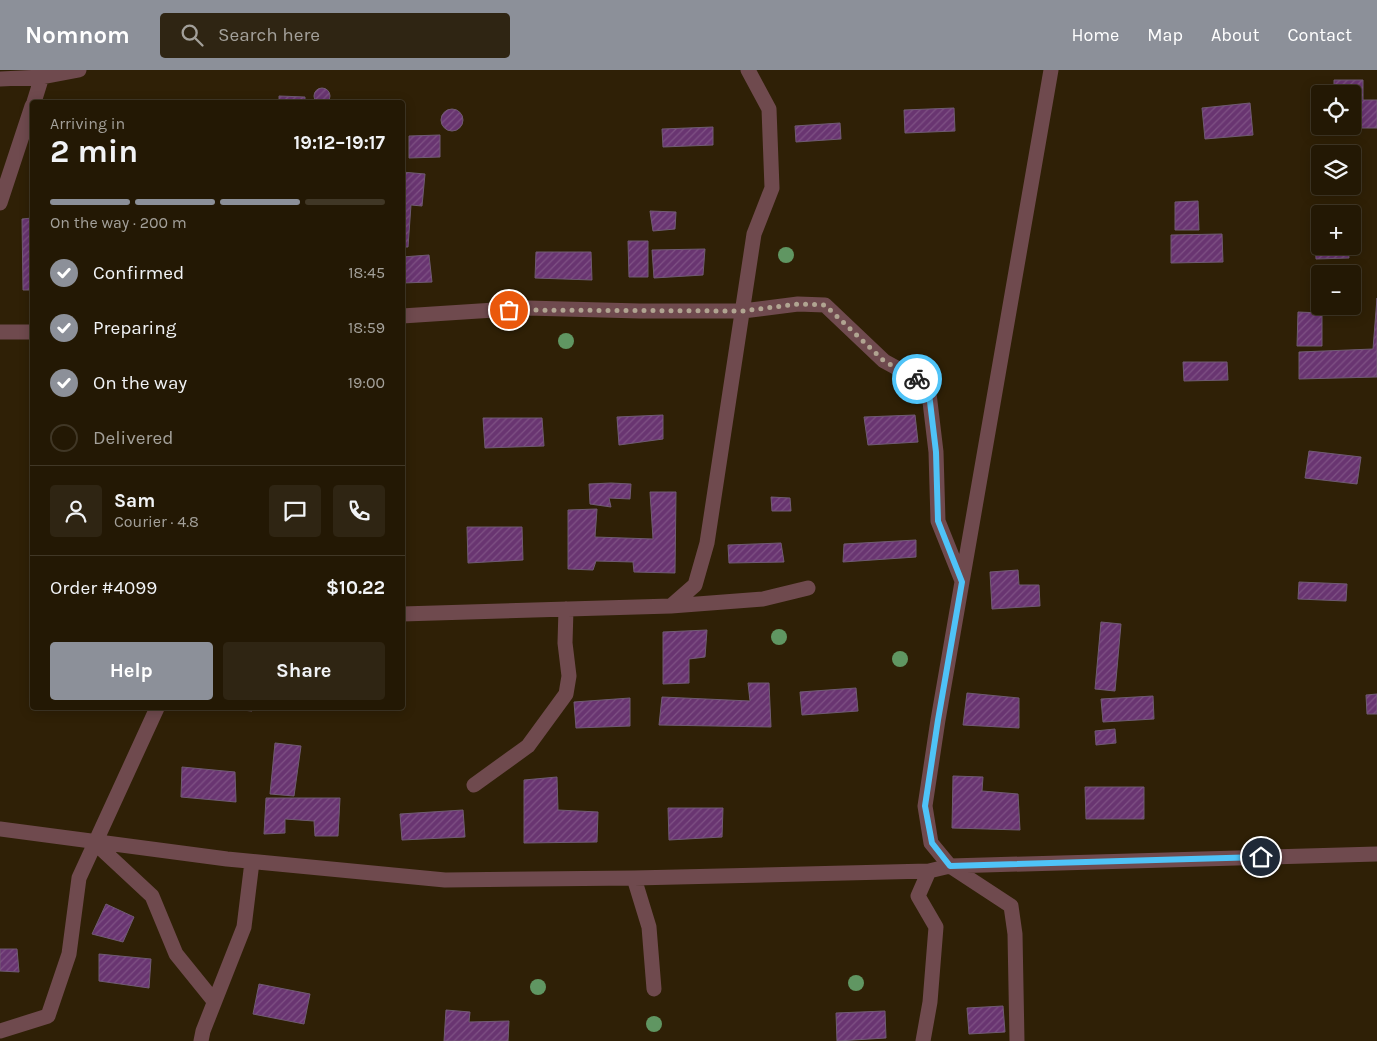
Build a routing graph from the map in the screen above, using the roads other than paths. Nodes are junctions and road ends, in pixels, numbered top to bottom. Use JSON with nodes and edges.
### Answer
{"nodes":[{"id":1,"x":79,"y":70,"type":"edge"},
{"id":2,"x":748,"y":70,"type":"edge"},
{"id":3,"x":1051,"y":70,"type":"edge"},
{"id":4,"x":43,"y":74,"type":"edge"},
{"id":5,"x":0,"y":79,"type":"edge"},
{"id":6,"x":34,"y":100,"type":"edge"},
{"id":7,"x":30,"y":113,"type":"edge"},
{"id":8,"x":0,"y":203,"type":"edge"},
{"id":9,"x":743,"y":311,"type":"junction"},
{"id":10,"x":405,"y":316,"type":"edge"},
{"id":11,"x":0,"y":332,"type":"edge"},
{"id":12,"x":30,"y":332,"type":"edge"},
{"id":13,"x":962,"y":582,"type":"junction"},
{"id":14,"x":808,"y":588,"type":"dead end"},
{"id":15,"x":671,"y":606,"type":"junction"},
{"id":16,"x":566,"y":609,"type":"junction"},
{"id":17,"x":405,"y":614,"type":"edge"},
{"id":18,"x":156,"y":710,"type":"edge"},
{"id":19,"x":474,"y":785,"type":"dead end"},
{"id":20,"x":0,"y":829,"type":"edge"},
{"id":21,"x":94,"y":842,"type":"junction"},
{"id":22,"x":1377,"y":854,"type":"edge"},
{"id":23,"x":252,"y":862,"type":"junction"},
{"id":24,"x":950,"y":866,"type":"junction"},
{"id":25,"x":928,"y":871,"type":"junction"},
{"id":26,"x":634,"y":878,"type":"junction"},
{"id":27,"x":654,"y":989,"type":"dead end"},
{"id":28,"x":214,"y":1001,"type":"junction"},
{"id":29,"x":0,"y":1031,"type":"edge"},
{"id":30,"x":201,"y":1041,"type":"edge"},
{"id":31,"x":923,"y":1041,"type":"edge"},
{"id":32,"x":1017,"y":1041,"type":"edge"}],
"edges":[{"from":1,"to":4,"type":"street"},
{"from":2,"to":9,"type":"street"},
{"from":3,"to":13,"type":"street"},
{"from":4,"to":5,"type":"street"},
{"from":4,"to":6,"type":"street"},
{"from":7,"to":8,"type":"street"},
{"from":9,"to":10,"type":"street"},
{"from":9,"to":13,"type":"street"},
{"from":9,"to":15,"type":"street"},
{"from":11,"to":12,"type":"street"},
{"from":13,"to":24,"type":"street"},
{"from":14,"to":15,"type":"street"},
{"from":15,"to":16,"type":"street"},
{"from":16,"to":17,"type":"street"},
{"from":16,"to":19,"type":"street"},
{"from":18,"to":21,"type":"street"},
{"from":20,"to":21,"type":"street"},
{"from":21,"to":23,"type":"street"},
{"from":21,"to":28,"type":"street"},
{"from":21,"to":29,"type":"street"},
{"from":22,"to":24,"type":"street"},
{"from":23,"to":26,"type":"street"},
{"from":23,"to":28,"type":"street"},
{"from":24,"to":25,"type":"street"},
{"from":24,"to":32,"type":"street"},
{"from":25,"to":26,"type":"street"},
{"from":25,"to":31,"type":"street"},
{"from":26,"to":27,"type":"street"},
{"from":28,"to":30,"type":"street"}]}
